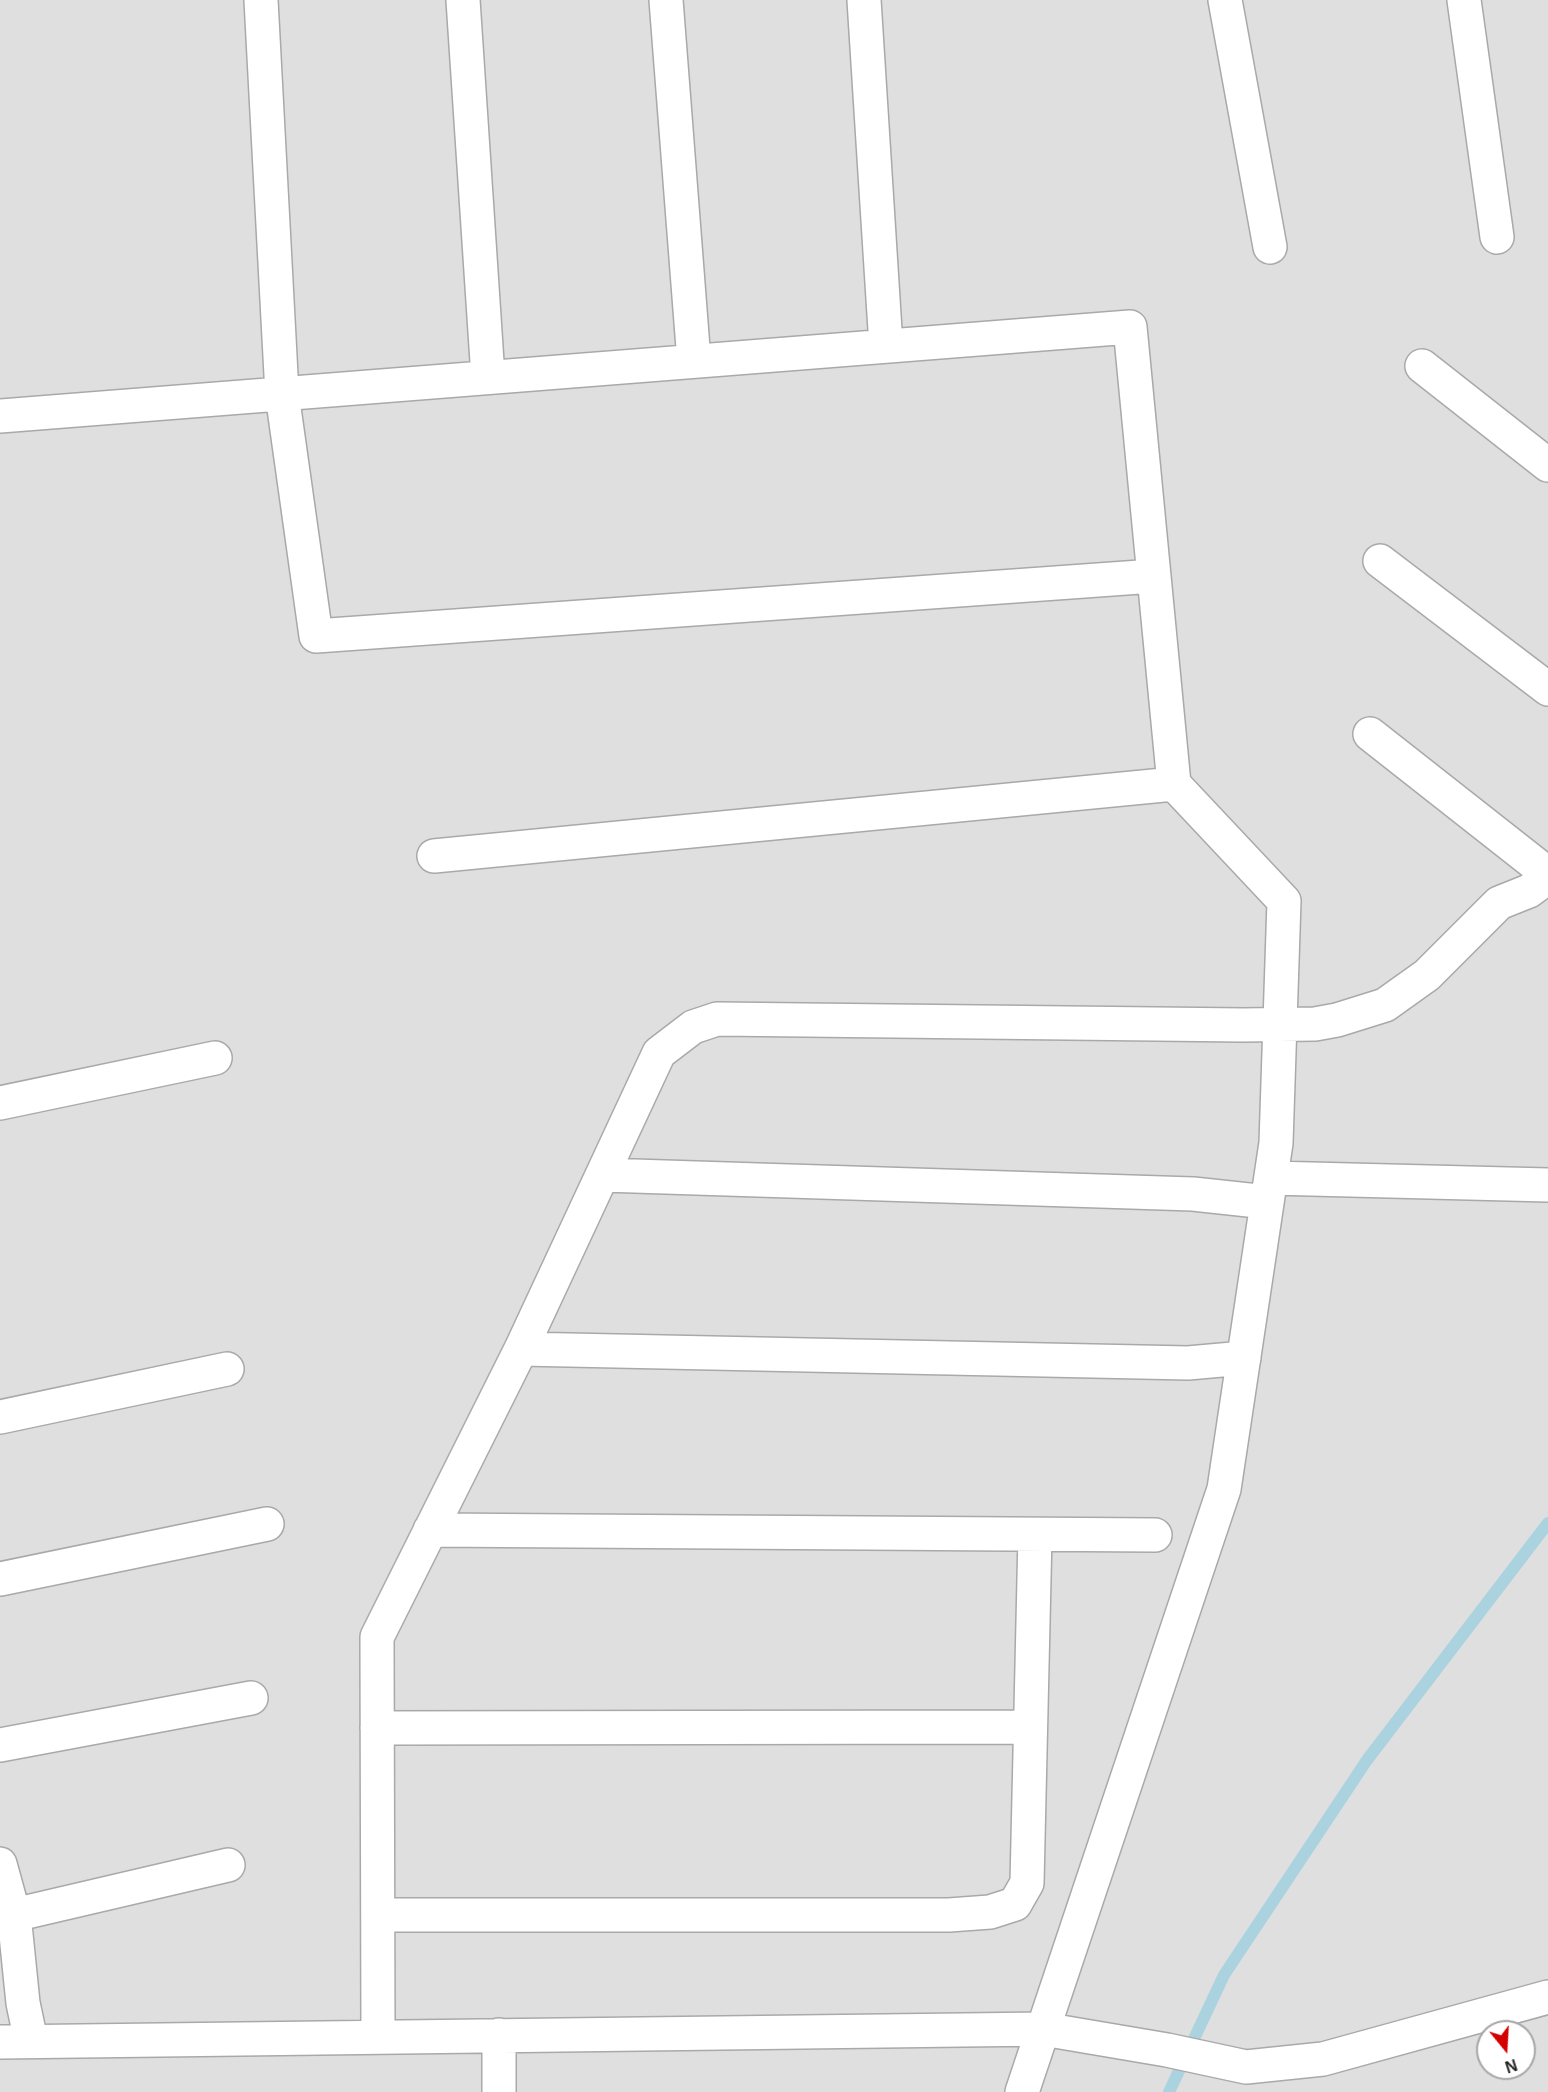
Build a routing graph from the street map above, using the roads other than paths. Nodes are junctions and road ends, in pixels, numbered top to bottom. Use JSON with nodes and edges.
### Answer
{"nodes":[{"id":1,"x":261,"y":0,"type":"edge"},
{"id":2,"x":463,"y":0,"type":"edge"},
{"id":3,"x":666,"y":0,"type":"edge"},
{"id":4,"x":864,"y":0,"type":"edge"},
{"id":5,"x":1225,"y":0,"type":"edge"},
{"id":6,"x":1464,"y":0,"type":"edge"},
{"id":7,"x":1497,"y":237,"type":"dead end"},
{"id":8,"x":1270,"y":247,"type":"dead end"},
{"id":9,"x":886,"y":346,"type":"junction"},
{"id":10,"x":694,"y":361,"type":"junction"},
{"id":11,"x":1422,"y":366,"type":"dead end"},
{"id":12,"x":488,"y":377,"type":"junction"},
{"id":13,"x":282,"y":394,"type":"junction"},
{"id":14,"x":0,"y":416,"type":"edge"},
{"id":15,"x":1548,"y":465,"type":"edge"},
{"id":16,"x":1380,"y":561,"type":"dead end"},
{"id":17,"x":1154,"y":576,"type":"junction"},
{"id":18,"x":1548,"y":689,"type":"edge"},
{"id":19,"x":1370,"y":734,"type":"dead end"},
{"id":20,"x":1174,"y":784,"type":"junction"},
{"id":21,"x":434,"y":856,"type":"dead end"},
{"id":22,"x":1548,"y":875,"type":"edge"},
{"id":23,"x":1280,"y":1025,"type":"junction"},
{"id":24,"x":215,"y":1058,"type":"dead end"},
{"id":25,"x":0,"y":1103,"type":"edge"},
{"id":26,"x":603,"y":1174,"type":"junction"},
{"id":27,"x":1548,"y":1185,"type":"edge"},
{"id":28,"x":1269,"y":1190,"type":"junction"},
{"id":29,"x":521,"y":1349,"type":"junction"},
{"id":30,"x":1244,"y":1358,"type":"junction"},
{"id":31,"x":227,"y":1369,"type":"dead end"},
{"id":32,"x":0,"y":1417,"type":"edge"},
{"id":33,"x":267,"y":1524,"type":"dead end"},
{"id":34,"x":430,"y":1530,"type":"junction"},
{"id":35,"x":1035,"y":1534,"type":"junction"},
{"id":36,"x":1155,"y":1535,"type":"dead end"},
{"id":37,"x":0,"y":1579,"type":"edge"},
{"id":38,"x":251,"y":1698,"type":"dead end"},
{"id":39,"x":1030,"y":1727,"type":"junction"},
{"id":40,"x":377,"y":1728,"type":"junction"},
{"id":41,"x":0,"y":1745,"type":"edge"},
{"id":42,"x":0,"y":1864,"type":"edge"},
{"id":43,"x":228,"y":1865,"type":"dead end"},
{"id":44,"x":7,"y":1915,"type":"edge"},
{"id":45,"x":378,"y":1915,"type":"junction"},
{"id":46,"x":1548,"y":1997,"type":"edge"},
{"id":47,"x":1043,"y":2029,"type":"junction"},
{"id":48,"x":499,"y":2035,"type":"junction"},
{"id":49,"x":378,"y":2037,"type":"junction"},
{"id":50,"x":16,"y":2041,"type":"edge"},
{"id":51,"x":499,"y":2092,"type":"edge"},
{"id":52,"x":1022,"y":2092,"type":"edge"}],
"edges":[{"from":1,"to":13,"type":"street"},
{"from":2,"to":12,"type":"street"},
{"from":3,"to":10,"type":"street"},
{"from":4,"to":9,"type":"street"},
{"from":5,"to":8,"type":"street"},
{"from":6,"to":7,"type":"street"},
{"from":9,"to":10,"type":"street"},
{"from":9,"to":17,"type":"street"},
{"from":10,"to":12,"type":"street"},
{"from":11,"to":15,"type":"street"},
{"from":12,"to":13,"type":"street"},
{"from":13,"to":14,"type":"street"},
{"from":13,"to":17,"type":"street"},
{"from":16,"to":18,"type":"street"},
{"from":17,"to":20,"type":"street"},
{"from":19,"to":22,"type":"street"},
{"from":20,"to":21,"type":"street"},
{"from":20,"to":23,"type":"street"},
{"from":22,"to":23,"type":"street"},
{"from":23,"to":26,"type":"street"},
{"from":23,"to":28,"type":"street"},
{"from":24,"to":25,"type":"street"},
{"from":26,"to":28,"type":"street"},
{"from":26,"to":29,"type":"street"},
{"from":27,"to":28,"type":"street"},
{"from":28,"to":30,"type":"street"},
{"from":29,"to":30,"type":"street"},
{"from":29,"to":34,"type":"street"},
{"from":30,"to":47,"type":"street"},
{"from":31,"to":32,"type":"street"},
{"from":33,"to":37,"type":"street"},
{"from":34,"to":35,"type":"street"},
{"from":34,"to":40,"type":"street"},
{"from":35,"to":36,"type":"street"},
{"from":35,"to":39,"type":"street"},
{"from":38,"to":41,"type":"street"},
{"from":39,"to":40,"type":"street"},
{"from":39,"to":45,"type":"street"},
{"from":40,"to":45,"type":"street"},
{"from":42,"to":44,"type":"street"},
{"from":43,"to":44,"type":"street"},
{"from":44,"to":50,"type":"street"},
{"from":45,"to":49,"type":"street"},
{"from":46,"to":47,"type":"street"},
{"from":47,"to":48,"type":"street"},
{"from":47,"to":52,"type":"street"},
{"from":48,"to":49,"type":"street"},
{"from":48,"to":51,"type":"street"},
{"from":49,"to":50,"type":"street"}]}
